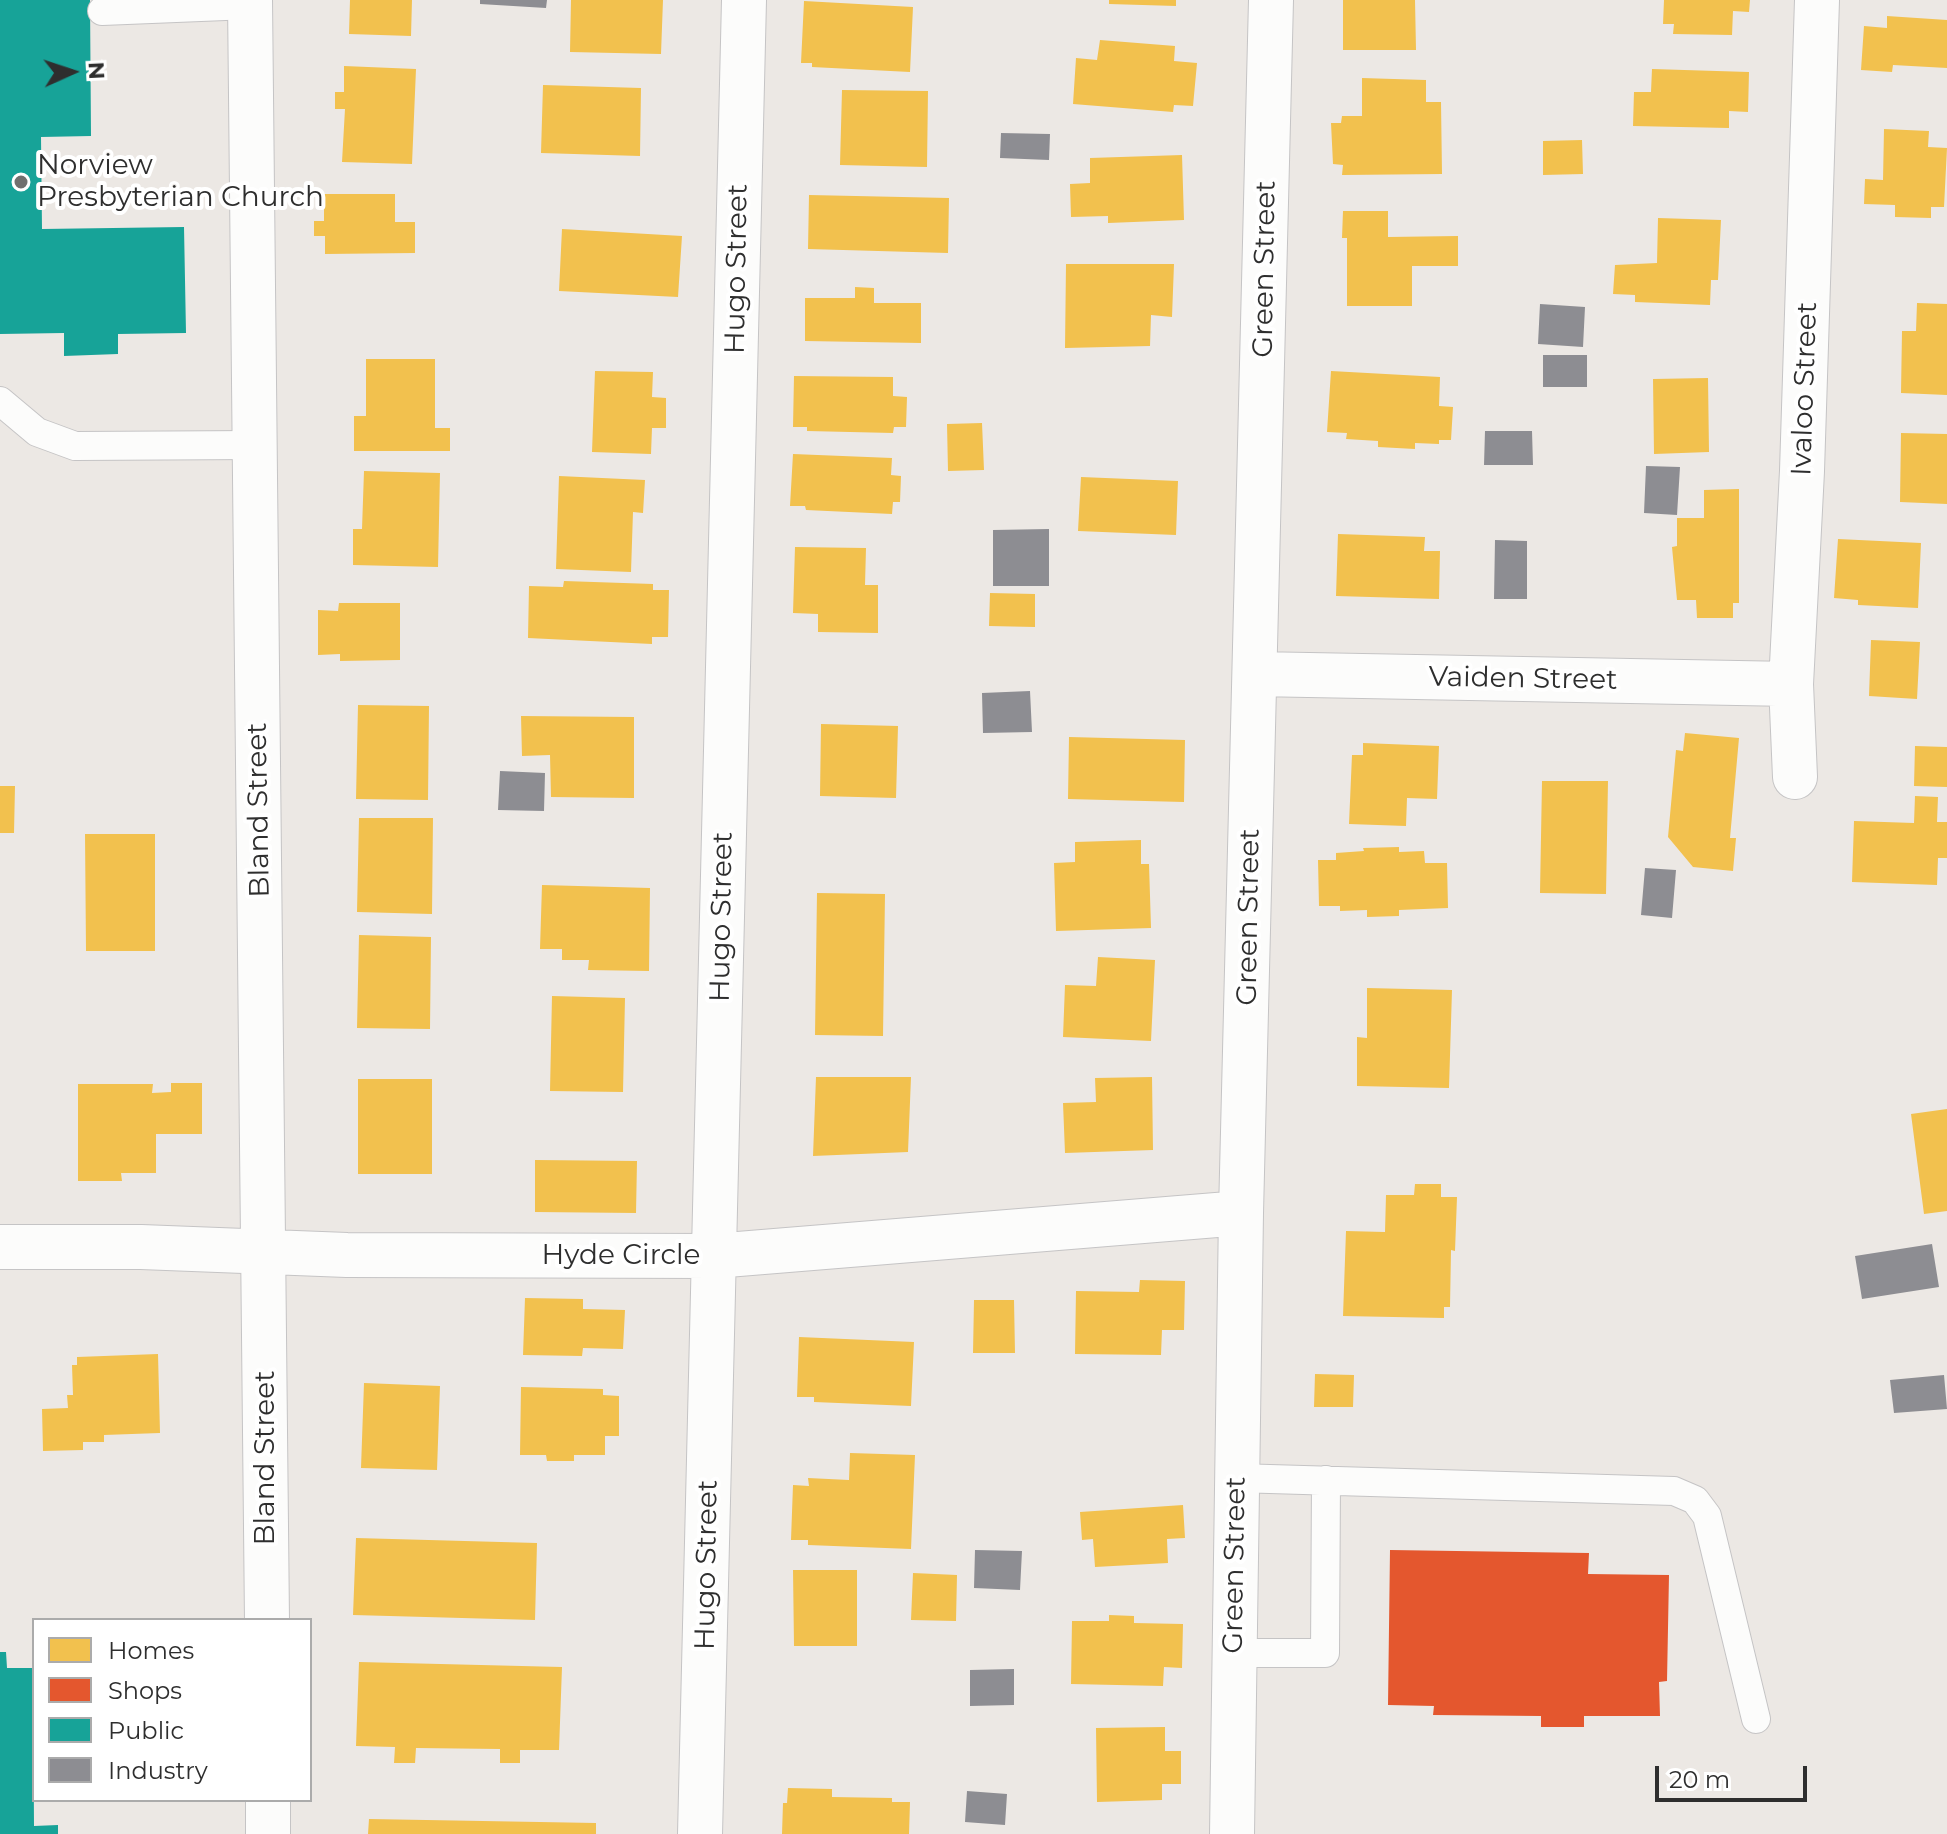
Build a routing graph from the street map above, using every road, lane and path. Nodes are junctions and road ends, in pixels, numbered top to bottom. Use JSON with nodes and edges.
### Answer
{"nodes":[{"id":1,"x":744,"y":0,"type":"edge"},
{"id":2,"x":1271,"y":0,"type":"edge"},
{"id":3,"x":1817,"y":0,"type":"edge"},
{"id":4,"x":250,"y":2,"type":"edge"},
{"id":5,"x":102,"y":11,"type":"dead end"},
{"id":6,"x":0,"y":401,"type":"edge"},
{"id":7,"x":255,"y":445,"type":"junction"},
{"id":8,"x":1255,"y":674,"type":"junction"},
{"id":9,"x":1791,"y":684,"type":"junction"},
{"id":10,"x":1795,"y":777,"type":"dead end"},
{"id":11,"x":1241,"y":1213,"type":"junction"},
{"id":12,"x":0,"y":1247,"type":"edge"},
{"id":13,"x":264,"y":1252,"type":"junction"},
{"id":14,"x":714,"y":1256,"type":"junction"},
{"id":15,"x":1236,"y":1478,"type":"junction"},
{"id":16,"x":1326,"y":1480,"type":"junction"},
{"id":17,"x":267,"y":1618,"type":"edge"},
{"id":18,"x":1234,"y":1653,"type":"junction"},
{"id":19,"x":1756,"y":1719,"type":"dead end"},
{"id":20,"x":268,"y":1802,"type":"edge"},
{"id":21,"x":268,"y":1834,"type":"edge"},
{"id":22,"x":700,"y":1834,"type":"edge"},
{"id":23,"x":1232,"y":1834,"type":"edge"}],
"edges":[{"from":1,"to":14,"type":"street","name":"Hugo Street"},
{"from":2,"to":8,"type":"street","name":"Green Street"},
{"from":3,"to":9,"type":"street","name":"Ivaloo Street"},
{"from":4,"to":5,"type":"lane"},
{"from":4,"to":7,"type":"street","name":"Bland Street"},
{"from":6,"to":7,"type":"lane"},
{"from":7,"to":13,"type":"street","name":"Bland Street"},
{"from":8,"to":9,"type":"street","name":"Vaiden Street"},
{"from":8,"to":11,"type":"street","name":"Green Street"},
{"from":9,"to":10,"type":"street","name":"Ivaloo Street"},
{"from":11,"to":14,"type":"street","name":"Hyde Circle"},
{"from":11,"to":15,"type":"street","name":"Green Street"},
{"from":12,"to":13,"type":"street","name":"Hyde Circle"},
{"from":13,"to":14,"type":"street","name":"Hyde Circle"},
{"from":13,"to":17,"type":"street","name":"Bland Street"},
{"from":14,"to":22,"type":"street","name":"Hugo Street"},
{"from":15,"to":16,"type":"lane"},
{"from":15,"to":18,"type":"street","name":"Green Street"},
{"from":16,"to":18,"type":"lane"},
{"from":16,"to":19,"type":"lane"},
{"from":18,"to":23,"type":"street","name":"Green Street"},
{"from":20,"to":21,"type":"street"}]}
